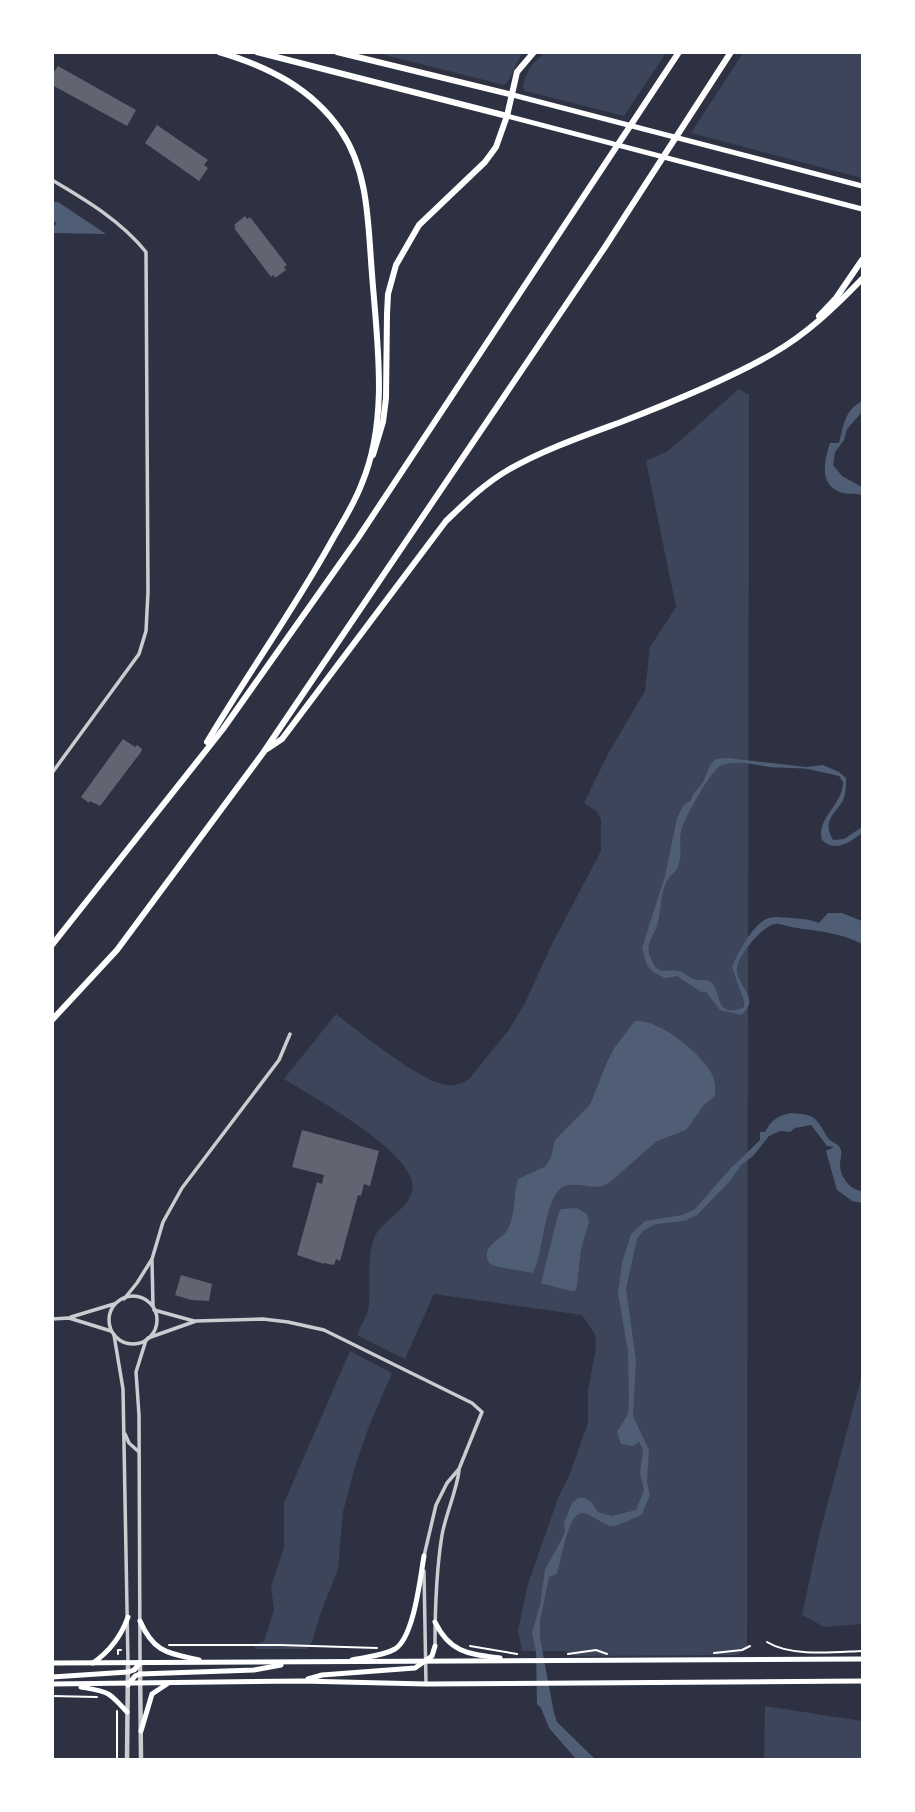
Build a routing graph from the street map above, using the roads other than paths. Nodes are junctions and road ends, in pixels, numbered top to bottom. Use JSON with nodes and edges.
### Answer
{"nodes":[{"id":1,"x":219,"y":52,"type":"edge"},
{"id":2,"x":257,"y":52,"type":"edge"},
{"id":3,"x":337,"y":52,"type":"edge"},
{"id":4,"x":534,"y":52,"type":"edge"},
{"id":5,"x":679,"y":52,"type":"edge"},
{"id":6,"x":732,"y":52,"type":"edge"},
{"id":7,"x":513,"y":94,"type":"junction"},
{"id":8,"x":507,"y":116,"type":"junction"},
{"id":9,"x":52,"y":180,"type":"edge"},
{"id":10,"x":863,"y":186,"type":"edge"},
{"id":11,"x":863,"y":209,"type":"edge"},
{"id":12,"x":863,"y":260,"type":"edge"},
{"id":13,"x":863,"y":279,"type":"edge"},
{"id":14,"x":803,"y":333,"type":"junction"},
{"id":15,"x":364,"y":480,"type":"junction"},
{"id":16,"x":263,"y":753,"type":"junction"},
{"id":17,"x":198,"y":758,"type":"junction"},
{"id":18,"x":52,"y":773,"type":"edge"},
{"id":19,"x":52,"y":945,"type":"edge"},
{"id":20,"x":52,"y":1020,"type":"edge"},
{"id":21,"x":290,"y":1034,"type":"dead end"},
{"id":22,"x":152,"y":1259,"type":"junction"},
{"id":23,"x":124,"y":1299,"type":"junction"},
{"id":24,"x":116,"y":1304,"type":"junction"},
{"id":25,"x":153,"y":1309,"type":"junction"},
{"id":26,"x":69,"y":1318,"type":"junction"},
{"id":27,"x":52,"y":1319,"type":"edge"},
{"id":28,"x":196,"y":1321,"type":"junction"},
{"id":29,"x":113,"y":1333,"type":"junction"},
{"id":30,"x":147,"y":1339,"type":"junction"},
{"id":31,"x":124,"y":1432,"type":"junction"},
{"id":32,"x":139,"y":1452,"type":"junction"},
{"id":33,"x":459,"y":1468,"type":"junction"},
{"id":34,"x":424,"y":1556,"type":"junction"},
{"id":35,"x":128,"y":1617,"type":"junction"},
{"id":36,"x":140,"y":1621,"type":"junction"},
{"id":37,"x":435,"y":1622,"type":"junction"},
{"id":38,"x":435,"y":1646,"type":"joint"},
{"id":39,"x":518,"y":1658,"type":"junction"},
{"id":40,"x":863,"y":1660,"type":"edge"},
{"id":41,"x":298,"y":1662,"type":"junction"},
{"id":42,"x":343,"y":1662,"type":"junction"},
{"id":43,"x":425,"y":1662,"type":"junction"},
{"id":44,"x":93,"y":1663,"type":"junction"},
{"id":45,"x":128,"y":1663,"type":"junction"},
{"id":46,"x":140,"y":1663,"type":"junction"},
{"id":47,"x":209,"y":1663,"type":"junction"},
{"id":48,"x":52,"y":1664,"type":"edge"},
{"id":49,"x":128,"y":1672,"type":"junction"},
{"id":50,"x":140,"y":1674,"type":"junction"},
{"id":51,"x":52,"y":1677,"type":"edge"},
{"id":52,"x":302,"y":1681,"type":"junction"},
{"id":53,"x":863,"y":1681,"type":"edge"},
{"id":54,"x":52,"y":1684,"type":"edge"},
{"id":55,"x":64,"y":1684,"type":"junction"},
{"id":56,"x":140,"y":1684,"type":"junction"},
{"id":57,"x":168,"y":1684,"type":"junction"},
{"id":58,"x":426,"y":1684,"type":"junction"},
{"id":59,"x":128,"y":1685,"type":"junction"},
{"id":60,"x":127,"y":1712,"type":"junction"},
{"id":61,"x":141,"y":1731,"type":"junction"},
{"id":62,"x":127,"y":1759,"type":"edge"},
{"id":63,"x":141,"y":1759,"type":"edge"}],
"edges":[{"from":1,"to":15,"type":"highway"},
{"from":2,"to":8,"type":"highway"},
{"from":3,"to":7,"type":"highway"},
{"from":4,"to":7,"type":"highway"},
{"from":5,"to":17,"type":"highway"},
{"from":6,"to":16,"type":"highway"},
{"from":7,"to":8,"type":"highway"},
{"from":7,"to":10,"type":"main road"},
{"from":8,"to":11,"type":"main road"},
{"from":8,"to":15,"type":"highway"},
{"from":9,"to":18,"type":"street"},
{"from":12,"to":14,"type":"highway"},
{"from":13,"to":14,"type":"highway"},
{"from":14,"to":16,"type":"highway"},
{"from":15,"to":17,"type":"highway"},
{"from":16,"to":20,"type":"highway"},
{"from":17,"to":19,"type":"highway"},
{"from":21,"to":22,"type":"street"},
{"from":22,"to":23,"type":"street"},
{"from":22,"to":25,"type":"street"},
{"from":23,"to":24,"type":"street"},
{"from":23,"to":25,"type":"street"},
{"from":24,"to":26,"type":"street"},
{"from":24,"to":29,"type":"street"},
{"from":25,"to":28,"type":"street"},
{"from":25,"to":30,"type":"street"},
{"from":26,"to":27,"type":"street"},
{"from":26,"to":29,"type":"street"},
{"from":28,"to":30,"type":"street"},
{"from":28,"to":33,"type":"street"},
{"from":29,"to":30,"type":"street"},
{"from":29,"to":31,"type":"street"},
{"from":30,"to":32,"type":"street"},
{"from":31,"to":32,"type":"street"},
{"from":31,"to":35,"type":"street"},
{"from":32,"to":36,"type":"street"},
{"from":33,"to":34,"type":"street"},
{"from":33,"to":37,"type":"street"},
{"from":34,"to":42,"type":"main road"},
{"from":34,"to":43,"type":"street"},
{"from":35,"to":44,"type":"main road"},
{"from":35,"to":45,"type":"street"},
{"from":36,"to":46,"type":"street"},
{"from":36,"to":47,"type":"main road"},
{"from":37,"to":38,"type":"street"},
{"from":37,"to":39,"type":"main road"},
{"from":38,"to":43,"type":"main road"},
{"from":39,"to":40,"type":"main road"},
{"from":39,"to":43,"type":"main road"},
{"from":41,"to":42,"type":"main road"},
{"from":41,"to":47,"type":"main road"},
{"from":41,"to":50,"type":"main road"},
{"from":42,"to":43,"type":"main road"},
{"from":43,"to":52,"type":"main road"},
{"from":43,"to":58,"type":"street"},
{"from":44,"to":45,"type":"main road"},
{"from":44,"to":48,"type":"main road"},
{"from":45,"to":46,"type":"main road"},
{"from":45,"to":49,"type":"street"},
{"from":46,"to":47,"type":"main road"},
{"from":46,"to":49,"type":"main road"},
{"from":46,"to":50,"type":"street"},
{"from":49,"to":51,"type":"main road"},
{"from":49,"to":59,"type":"street"},
{"from":50,"to":56,"type":"street"},
{"from":50,"to":59,"type":"main road"},
{"from":52,"to":57,"type":"main road"},
{"from":52,"to":58,"type":"main road"},
{"from":53,"to":58,"type":"main road"},
{"from":54,"to":55,"type":"main road"},
{"from":55,"to":59,"type":"main road"},
{"from":55,"to":60,"type":"main road"},
{"from":56,"to":57,"type":"main road"},
{"from":56,"to":59,"type":"main road"},
{"from":56,"to":61,"type":"street"},
{"from":57,"to":61,"type":"main road"},
{"from":59,"to":60,"type":"street"},
{"from":60,"to":62,"type":"street"},
{"from":61,"to":63,"type":"street"}]}
